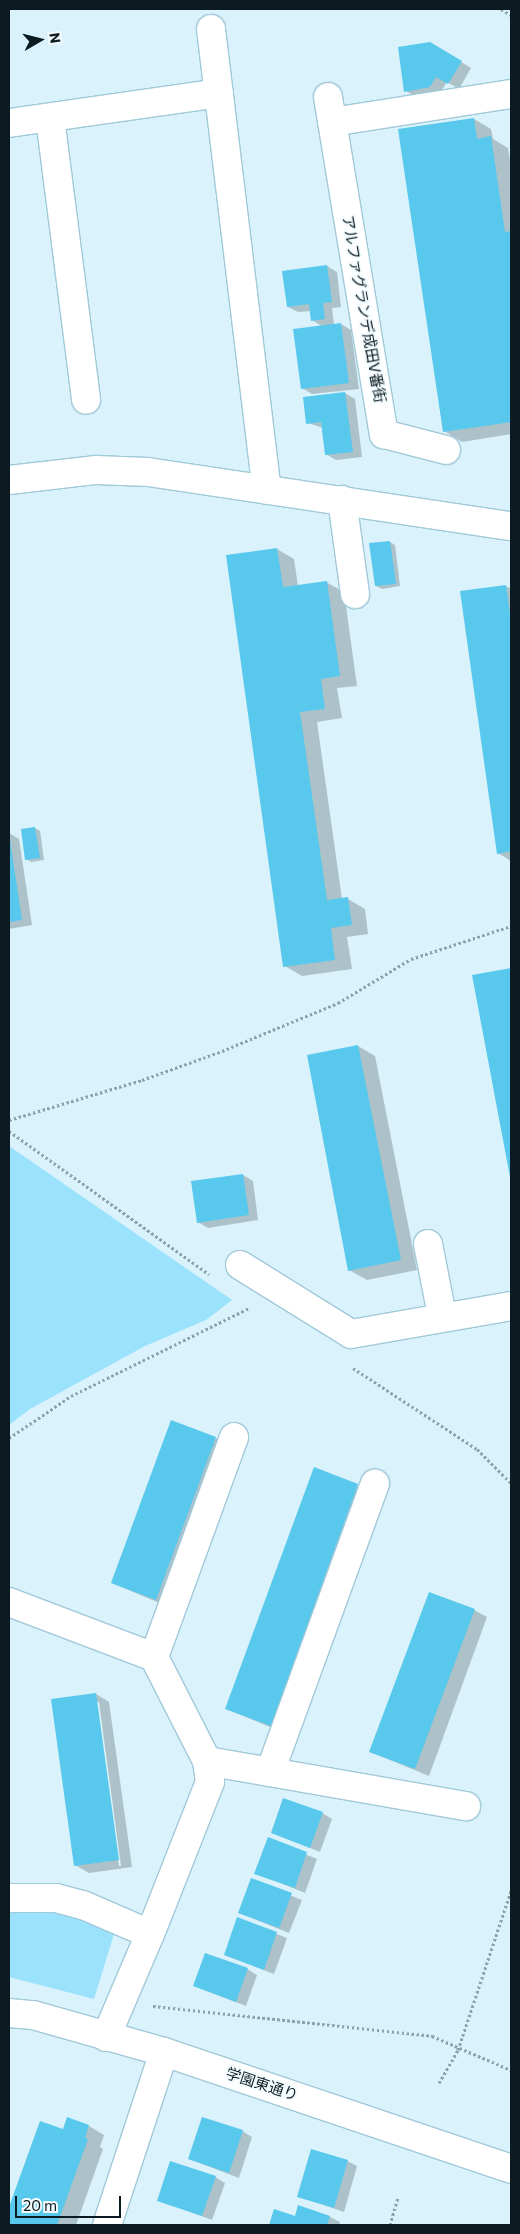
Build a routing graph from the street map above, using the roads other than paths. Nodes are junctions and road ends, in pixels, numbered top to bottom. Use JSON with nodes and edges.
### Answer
{"nodes":[{"id":1,"x":211,"y":29,"type":"dead end"},
{"id":2,"x":219,"y":93,"type":"junction"},
{"id":3,"x":511,"y":94,"type":"edge"},
{"id":4,"x":50,"y":118,"type":"junction"},
{"id":5,"x":9,"y":123,"type":"edge"},
{"id":6,"x":86,"y":400,"type":"dead end"},
{"id":7,"x":446,"y":450,"type":"dead end"},
{"id":8,"x":9,"y":480,"type":"edge"},
{"id":9,"x":267,"y":490,"type":"junction"},
{"id":10,"x":342,"y":500,"type":"junction"},
{"id":11,"x":511,"y":526,"type":"edge"},
{"id":12,"x":355,"y":594,"type":"dead end"},
{"id":13,"x":428,"y":1244,"type":"dead end"},
{"id":14,"x":240,"y":1265,"type":"dead end"},
{"id":15,"x":440,"y":1306,"type":"dead end"},
{"id":16,"x":511,"y":1306,"type":"edge"},
{"id":17,"x":234,"y":1437,"type":"dead end"},
{"id":18,"x":375,"y":1484,"type":"dead end"},
{"id":19,"x":9,"y":1602,"type":"edge"},
{"id":20,"x":154,"y":1656,"type":"junction"},
{"id":21,"x":207,"y":1761,"type":"junction"},
{"id":22,"x":270,"y":1772,"type":"junction"},
{"id":23,"x":466,"y":1806,"type":"dead end"},
{"id":24,"x":9,"y":1898,"type":"edge"},
{"id":25,"x":150,"y":1934,"type":"junction"},
{"id":26,"x":9,"y":2013,"type":"edge"},
{"id":27,"x":106,"y":2037,"type":"junction"},
{"id":28,"x":164,"y":2052,"type":"junction"},
{"id":29,"x":511,"y":2169,"type":"edge"},
{"id":30,"x":107,"y":2225,"type":"edge"}],
"edges":[{"from":1,"to":2,"type":"street"},
{"from":2,"to":4,"type":"street"},
{"from":2,"to":9,"type":"street"},
{"from":3,"to":7,"type":"street","name":"アルファグランデ成田V番街"},
{"from":4,"to":5,"type":"street"},
{"from":4,"to":6,"type":"street"},
{"from":8,"to":9,"type":"street"},
{"from":9,"to":10,"type":"street"},
{"from":10,"to":11,"type":"street"},
{"from":10,"to":12,"type":"street"},
{"from":13,"to":15,"type":"street"},
{"from":14,"to":16,"type":"street"},
{"from":17,"to":20,"type":"street"},
{"from":18,"to":22,"type":"street"},
{"from":19,"to":20,"type":"street"},
{"from":20,"to":21,"type":"street"},
{"from":21,"to":22,"type":"street"},
{"from":21,"to":25,"type":"street"},
{"from":22,"to":23,"type":"street"},
{"from":24,"to":25,"type":"street"},
{"from":25,"to":27,"type":"street"},
{"from":26,"to":27,"type":"street","name":"学園東通り"},
{"from":27,"to":28,"type":"street","name":"学園東通り"},
{"from":28,"to":29,"type":"street","name":"学園東通り"},
{"from":28,"to":30,"type":"street"}]}
